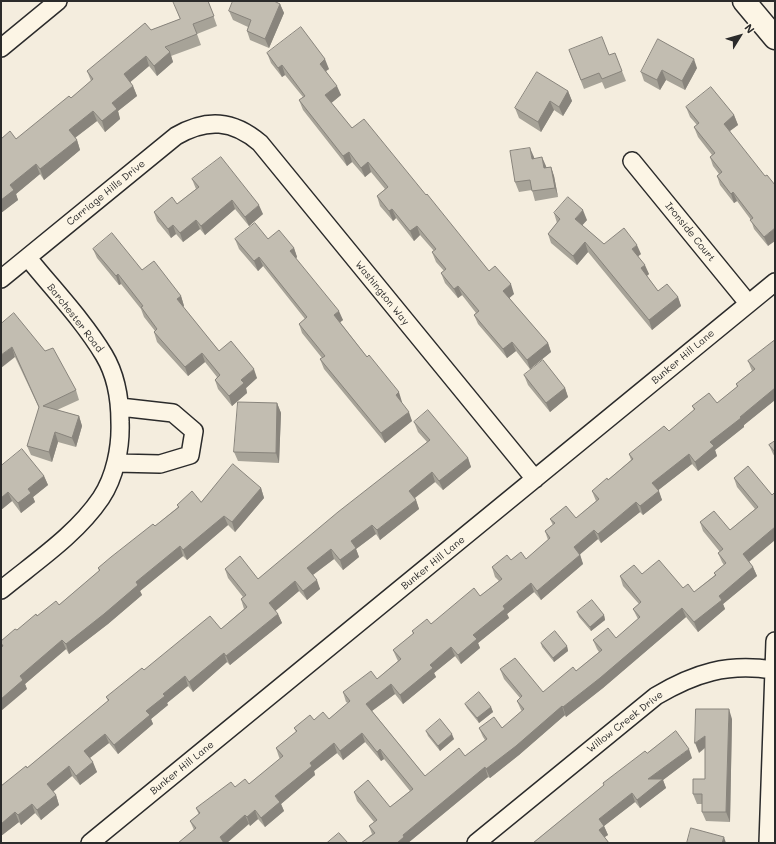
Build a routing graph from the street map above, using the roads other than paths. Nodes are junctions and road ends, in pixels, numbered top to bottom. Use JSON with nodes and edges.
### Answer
{"nodes":[{"id":1,"x":58,"y":1,"type":"edge"},
{"id":2,"x":744,"y":1,"type":"edge"},
{"id":3,"x":775,"y":38,"type":"edge"},
{"id":4,"x":1,"y":48,"type":"edge"},
{"id":5,"x":218,"y":124,"type":"joint"},
{"id":6,"x":632,"y":161,"type":"dead end"},
{"id":7,"x":28,"y":258,"type":"junction"},
{"id":8,"x":1,"y":279,"type":"edge"},
{"id":9,"x":775,"y":282,"type":"edge"},
{"id":10,"x":748,"y":303,"type":"junction"},
{"id":11,"x":120,"y":407,"type":"junction"},
{"id":12,"x":116,"y":463,"type":"junction"},
{"id":13,"x":535,"y":479,"type":"junction"},
{"id":14,"x":1,"y":590,"type":"edge"},
{"id":15,"x":775,"y":641,"type":"edge"},
{"id":16,"x":773,"y":670,"type":"junction"},
{"id":17,"x":770,"y":838,"type":"edge"},
{"id":18,"x":90,"y":843,"type":"edge"},
{"id":19,"x":476,"y":843,"type":"edge"}],
"edges":[{"from":1,"to":4,"type":"street"},
{"from":2,"to":3,"type":"main road"},
{"from":5,"to":7,"type":"street","name":"Carriage Hills Drive"},
{"from":5,"to":13,"type":"street","name":"Washington Way"},
{"from":6,"to":10,"type":"street","name":"Ironside Court"},
{"from":7,"to":8,"type":"street","name":"Carriage Hills Drive"},
{"from":7,"to":11,"type":"street","name":"Barchester Road"},
{"from":9,"to":10,"type":"street","name":"Bunker Hill Lane"},
{"from":10,"to":13,"type":"street","name":"Bunker Hill Lane"},
{"from":11,"to":12,"type":"street","name":"Barchester Road"},
{"from":11,"to":12,"type":"street"},
{"from":12,"to":14,"type":"street","name":"Barchester Road"},
{"from":13,"to":18,"type":"street","name":"Bunker Hill Lane"},
{"from":15,"to":16,"type":"street"},
{"from":16,"to":17,"type":"street"},
{"from":16,"to":19,"type":"street","name":"Willow Creek Drive"}]}
